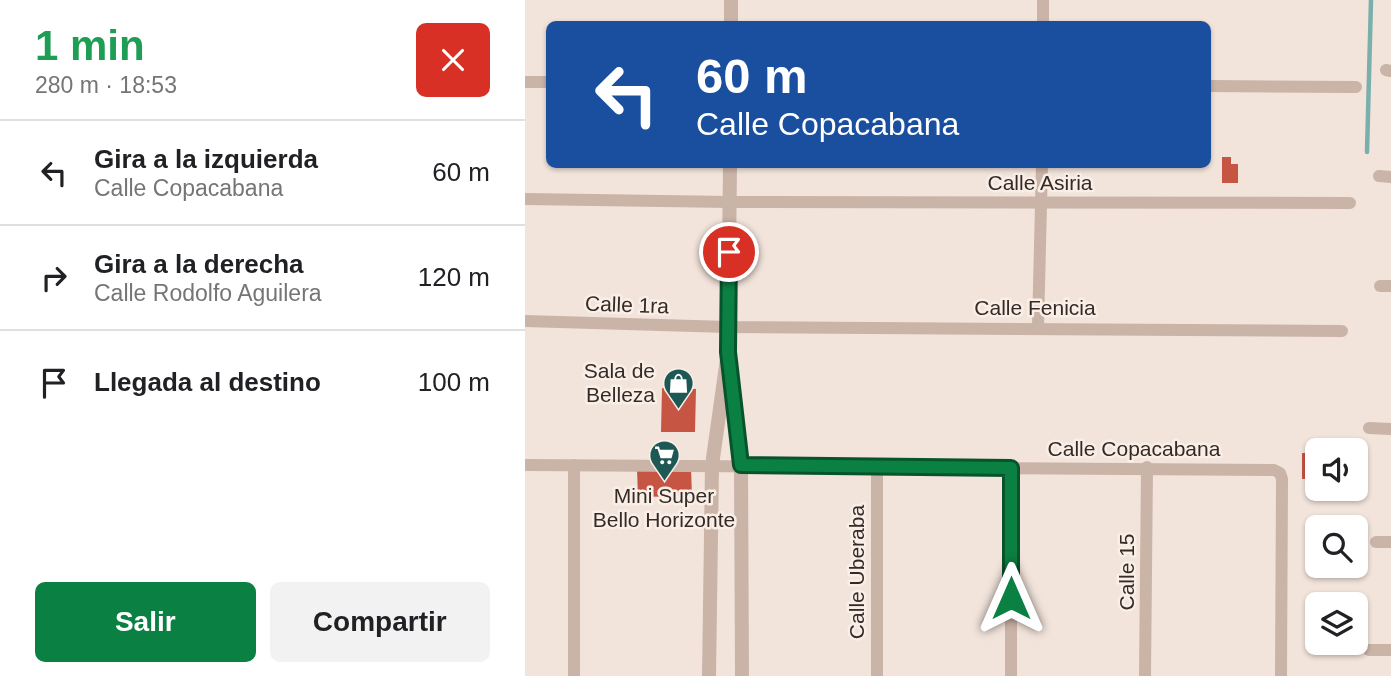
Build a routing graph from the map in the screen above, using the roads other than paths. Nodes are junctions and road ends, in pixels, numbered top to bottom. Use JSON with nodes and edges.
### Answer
{"nodes":[{"id":1,"x":731,"y":0,"type":"edge"},
{"id":2,"x":1043,"y":0,"type":"edge"},
{"id":3,"x":730,"y":21,"type":"edge"},
{"id":4,"x":1044,"y":21,"type":"edge"},
{"id":5,"x":525,"y":82,"type":"edge"},
{"id":6,"x":546,"y":82,"type":"edge"},
{"id":7,"x":1211,"y":86,"type":"edge"},
{"id":8,"x":1356,"y":87,"type":"dead end"},
{"id":9,"x":730,"y":168,"type":"edge"},
{"id":10,"x":1042,"y":168,"type":"edge"},
{"id":11,"x":525,"y":199,"type":"edge"},
{"id":12,"x":730,"y":202,"type":"junction"},
{"id":13,"x":1041,"y":202,"type":"junction"},
{"id":14,"x":1350,"y":203,"type":"dead end"},
{"id":15,"x":525,"y":321,"type":"edge"},
{"id":16,"x":728,"y":327,"type":"junction"},
{"id":17,"x":1038,"y":327,"type":"junction"},
{"id":18,"x":1342,"y":331,"type":"dead end"},
{"id":19,"x":728,"y":352,"type":"junction"},
{"id":20,"x":1369,"y":428,"type":"dead end"},
{"id":21,"x":1391,"y":429,"type":"edge"},
{"id":22,"x":525,"y":465,"type":"edge"},
{"id":23,"x":573,"y":465,"type":"junction"},
{"id":24,"x":712,"y":465,"type":"junction"},
{"id":25,"x":741,"y":465,"type":"junction"},
{"id":26,"x":1147,"y":467,"type":"junction"},
{"id":27,"x":877,"y":468,"type":"junction"},
{"id":28,"x":1011,"y":468,"type":"junction"},
{"id":29,"x":1376,"y":542,"type":"dead end"},
{"id":30,"x":1391,"y":542,"type":"edge"},
{"id":31,"x":1369,"y":650,"type":"dead end"},
{"id":32,"x":1391,"y":650,"type":"edge"},
{"id":33,"x":574,"y":676,"type":"edge"},
{"id":34,"x":709,"y":676,"type":"edge"},
{"id":35,"x":742,"y":676,"type":"edge"},
{"id":36,"x":877,"y":676,"type":"edge"},
{"id":37,"x":1010,"y":676,"type":"edge"},
{"id":38,"x":1145,"y":676,"type":"edge"},
{"id":39,"x":1281,"y":676,"type":"edge"}],
"edges":[{"from":1,"to":3,"type":"street"},
{"from":2,"to":4,"type":"street"},
{"from":5,"to":6,"type":"street"},
{"from":7,"to":8,"type":"street"},
{"from":9,"to":12,"type":"street"},
{"from":10,"to":13,"type":"street"},
{"from":11,"to":12,"type":"street","name":"Calle Asiria"},
{"from":12,"to":13,"type":"street","name":"Calle Asiria"},
{"from":12,"to":16,"type":"street"},
{"from":13,"to":14,"type":"street","name":"Calle Asiria"},
{"from":13,"to":17,"type":"street"},
{"from":15,"to":16,"type":"street","name":"Calle 1ra"},
{"from":16,"to":17,"type":"street","name":"Calle Fenicia"},
{"from":16,"to":19,"type":"street"},
{"from":17,"to":18,"type":"street","name":"Calle Fenicia"},
{"from":19,"to":24,"type":"street"},
{"from":19,"to":25,"type":"street"},
{"from":20,"to":21,"type":"street"},
{"from":22,"to":23,"type":"street","name":"Calle Copacabana"},
{"from":23,"to":24,"type":"street","name":"Calle Copacabana"},
{"from":23,"to":33,"type":"street"},
{"from":24,"to":25,"type":"street","name":"Calle Copacabana"},
{"from":24,"to":34,"type":"street"},
{"from":25,"to":27,"type":"street","name":"Calle Copacabana"},
{"from":25,"to":35,"type":"street"},
{"from":26,"to":28,"type":"street","name":"Calle Copacabana"},
{"from":26,"to":38,"type":"street","name":"Calle 15"},
{"from":26,"to":39,"type":"street","name":"Calle Copacabana"},
{"from":27,"to":28,"type":"street","name":"Calle Copacabana"},
{"from":27,"to":36,"type":"street","name":"Calle Uberaba"},
{"from":28,"to":37,"type":"street"},
{"from":29,"to":30,"type":"street"},
{"from":31,"to":32,"type":"street"}]}
